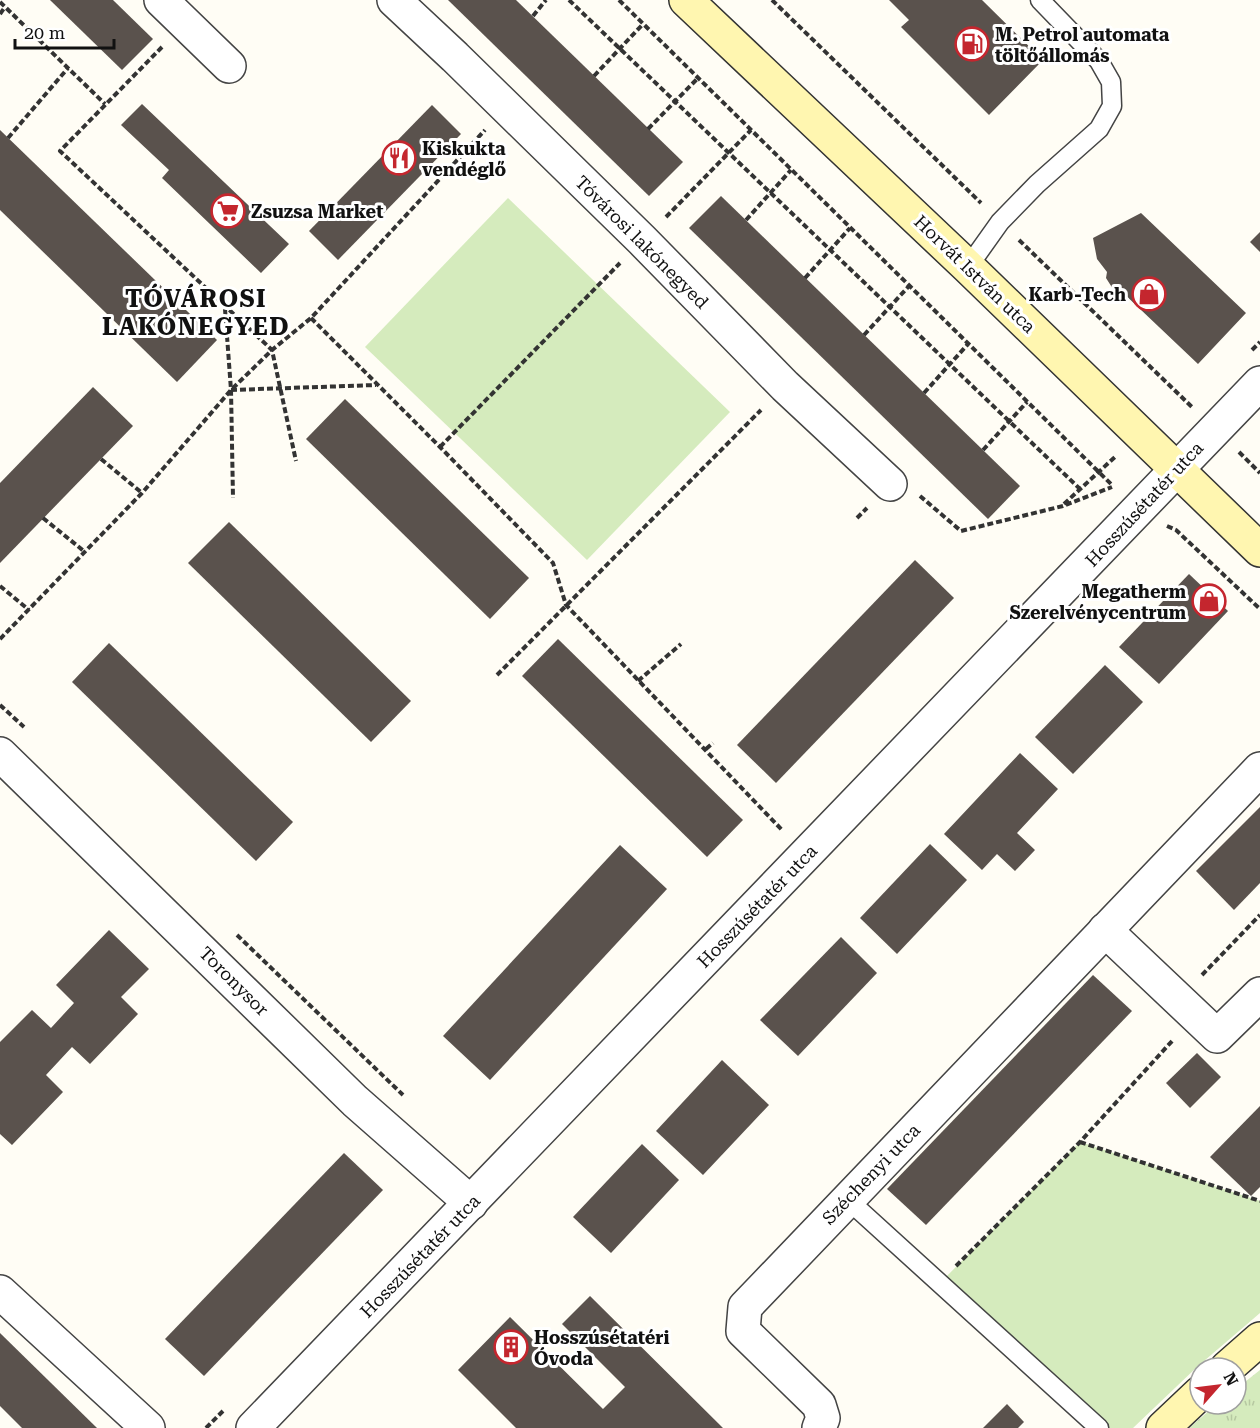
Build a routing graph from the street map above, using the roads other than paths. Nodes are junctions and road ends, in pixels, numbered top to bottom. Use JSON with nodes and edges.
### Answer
{"nodes":[{"id":1,"x":161,"y":0,"type":"edge"},
{"id":2,"x":394,"y":0,"type":"edge"},
{"id":3,"x":686,"y":0,"type":"edge"},
{"id":4,"x":1040,"y":0,"type":"edge"},
{"id":5,"x":229,"y":66,"type":"dead end"},
{"id":6,"x":968,"y":267,"type":"junction"},
{"id":7,"x":1260,"y":383,"type":"edge"},
{"id":8,"x":1177,"y":469,"type":"junction"},
{"id":9,"x":903,"y":488,"type":"road end"},
{"id":10,"x":1260,"y":550,"type":"edge"},
{"id":11,"x":0,"y":754,"type":"edge"},
{"id":12,"x":1260,"y":769,"type":"edge"},
{"id":13,"x":1105,"y":930,"type":"junction"},
{"id":14,"x":1260,"y":994,"type":"edge"},
{"id":15,"x":847,"y":1199,"type":"junction"},
{"id":16,"x":471,"y":1203,"type":"junction"},
{"id":17,"x":0,"y":1292,"type":"edge"},
{"id":18,"x":1260,"y":1339,"type":"edge"},
{"id":19,"x":1241,"y":1356,"type":"edge"},
{"id":20,"x":1188,"y":1404,"type":"edge"},
{"id":21,"x":148,"y":1428,"type":"edge"},
{"id":22,"x":253,"y":1428,"type":"edge"},
{"id":23,"x":819,"y":1428,"type":"edge"},
{"id":24,"x":1099,"y":1428,"type":"edge"},
{"id":25,"x":1163,"y":1428,"type":"edge"}],
"edges":[{"from":1,"to":5,"type":"street"},
{"from":2,"to":9,"type":"street","name":"Tóvárosi lakónegyed"},
{"from":3,"to":6,"type":"main road","name":"Horvát István utca"},
{"from":4,"to":6,"type":"lane"},
{"from":6,"to":8,"type":"main road","name":"Horvát István utca"},
{"from":7,"to":8,"type":"street","name":"Hosszúsétatér utca"},
{"from":8,"to":10,"type":"main road","name":"Horvát István utca"},
{"from":8,"to":16,"type":"street","name":"Hosszúsétatér utca"},
{"from":11,"to":16,"type":"street","name":"Toronysor"},
{"from":12,"to":13,"type":"street","name":"Széchenyi utca"},
{"from":13,"to":14,"type":"street"},
{"from":13,"to":15,"type":"street","name":"Széchenyi utca"},
{"from":15,"to":23,"type":"street","name":"Széchenyi utca"},
{"from":15,"to":24,"type":"lane"},
{"from":16,"to":22,"type":"street","name":"Hosszúsétatér utca"},
{"from":17,"to":21,"type":"street"},
{"from":18,"to":19,"type":"main road"},
{"from":20,"to":25,"type":"main road"}]}
